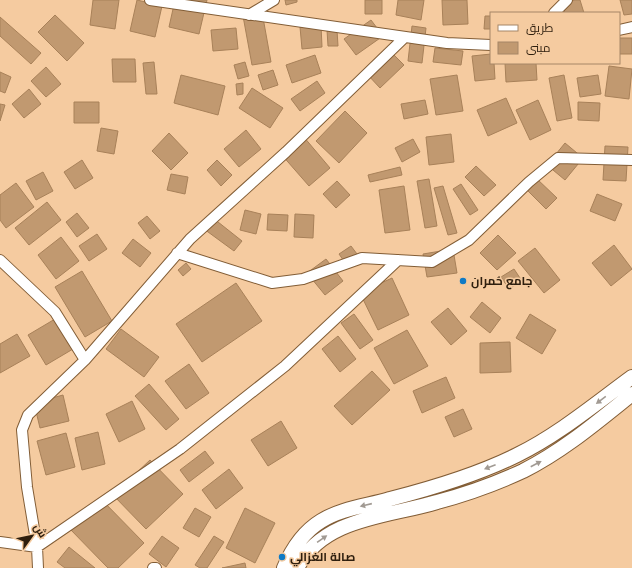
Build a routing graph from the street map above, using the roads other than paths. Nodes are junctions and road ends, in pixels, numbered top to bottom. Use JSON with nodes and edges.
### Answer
{"nodes":[{"id":1,"x":150,"y":0,"type":"edge"},
{"id":2,"x":274,"y":0,"type":"edge"},
{"id":3,"x":567,"y":0,"type":"edge"},
{"id":4,"x":555,"y":12,"type":"edge"},
{"id":5,"x":249,"y":15,"type":"junction"},
{"id":6,"x":632,"y":27,"type":"edge"},
{"id":7,"x":620,"y":30,"type":"edge"},
{"id":8,"x":405,"y":37,"type":"junction"},
{"id":9,"x":490,"y":45,"type":"edge"},
{"id":10,"x":632,"y":160,"type":"edge"},
{"id":11,"x":177,"y":253,"type":"junction"},
{"id":12,"x":0,"y":260,"type":"edge"},
{"id":13,"x":398,"y":260,"type":"junction"},
{"id":14,"x":85,"y":360,"type":"junction"},
{"id":15,"x":632,"y":377,"type":"edge"},
{"id":16,"x":632,"y":394,"type":"edge"},
{"id":17,"x":433,"y":487,"type":"junction"},
{"id":18,"x":438,"y":502,"type":"junction"},
{"id":19,"x":0,"y":542,"type":"edge"},
{"id":20,"x":37,"y":546,"type":"junction"},
{"id":21,"x":38,"y":568,"type":"edge"},
{"id":22,"x":284,"y":568,"type":"edge"},
{"id":23,"x":297,"y":568,"type":"edge"}],
"edges":[{"from":1,"to":5,"type":"street"},
{"from":2,"to":5,"type":"street"},
{"from":3,"to":4,"type":"street"},
{"from":5,"to":8,"type":"street"},
{"from":6,"to":7,"type":"street"},
{"from":8,"to":9,"type":"street"},
{"from":8,"to":11,"type":"street"},
{"from":10,"to":13,"type":"street"},
{"from":11,"to":13,"type":"street"},
{"from":11,"to":14,"type":"street"},
{"from":12,"to":14,"type":"street"},
{"from":13,"to":20,"type":"street"},
{"from":14,"to":20,"type":"street"},
{"from":15,"to":17,"type":"main road","one_way":true},
{"from":18,"to":16,"type":"main road","one_way":true},
{"from":17,"to":18,"type":"main road"},
{"from":17,"to":22,"type":"main road","one_way":true},
{"from":23,"to":18,"type":"main road","one_way":true},
{"from":19,"to":20,"type":"street"},
{"from":20,"to":21,"type":"street"}]}
